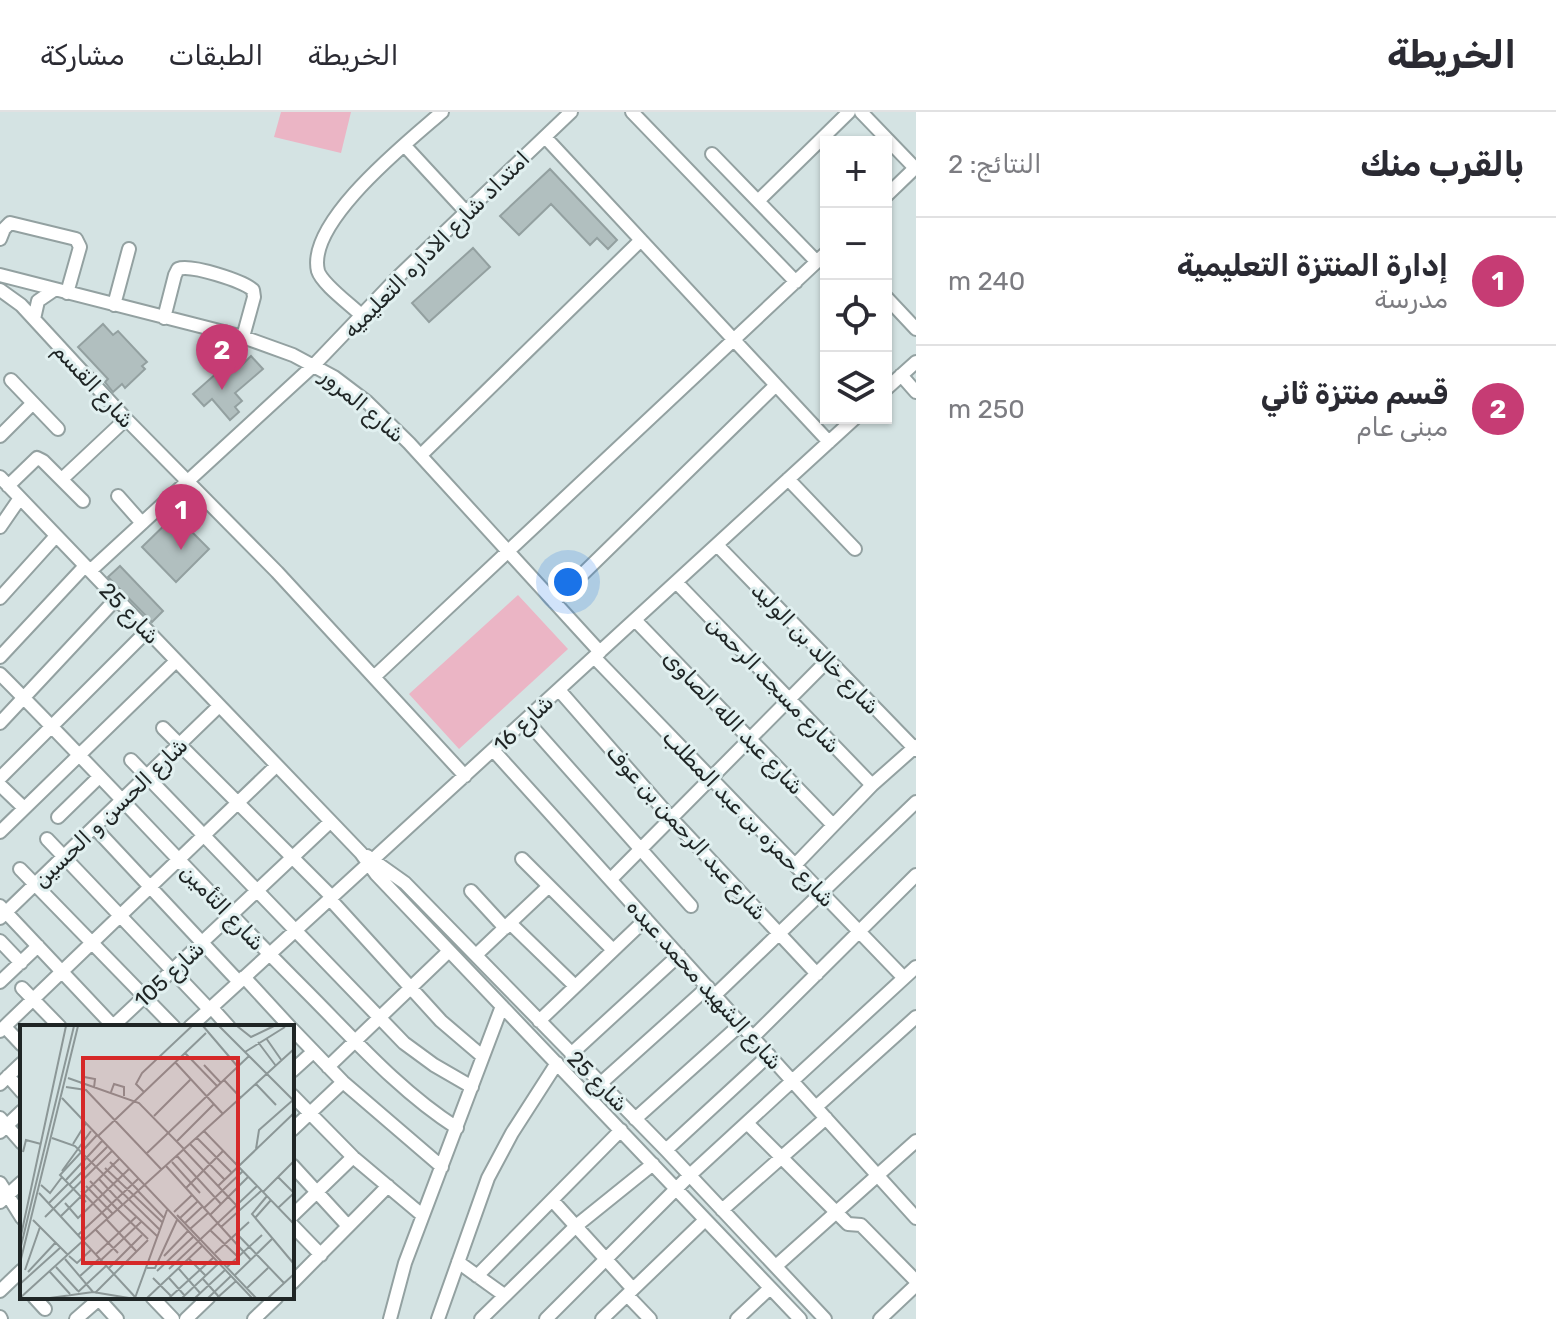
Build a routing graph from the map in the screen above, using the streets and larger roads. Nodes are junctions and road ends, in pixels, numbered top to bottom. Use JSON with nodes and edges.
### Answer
{"nodes":[{"id":1,"x":442,"y":112,"type":"edge"},
{"id":2,"x":571,"y":112,"type":"edge"},
{"id":3,"x":632,"y":112,"type":"edge"},
{"id":4,"x":849,"y":112,"type":"edge"},
{"id":5,"x":861,"y":112,"type":"edge"},
{"id":6,"x":545,"y":137,"type":"junction"},
{"id":7,"x":405,"y":146,"type":"junction"},
{"id":8,"x":712,"y":154,"type":"dead end"},
{"id":9,"x":916,"y":167,"type":"edge"},
{"id":10,"x":892,"y":190,"type":"edge"},
{"id":11,"x":758,"y":201,"type":"junction"},
{"id":12,"x":466,"y":212,"type":"junction"},
{"id":13,"x":0,"y":239,"type":"edge"},
{"id":14,"x":641,"y":240,"type":"junction"},
{"id":15,"x":129,"y":249,"type":"dead end"},
{"id":16,"x":820,"y":257,"type":"edge"},
{"id":17,"x":820,"y":259,"type":"edge"},
{"id":18,"x":0,"y":275,"type":"edge"},
{"id":19,"x":796,"y":282,"type":"junction"},
{"id":20,"x":0,"y":290,"type":"edge"},
{"id":21,"x":60,"y":292,"type":"junction"},
{"id":22,"x":892,"y":303,"type":"edge"},
{"id":23,"x":114,"y":305,"type":"junction"},
{"id":24,"x":361,"y":315,"type":"junction"},
{"id":25,"x":164,"y":318,"type":"junction"},
{"id":26,"x":34,"y":319,"type":"junction"},
{"id":27,"x":916,"y":329,"type":"edge"},
{"id":28,"x":243,"y":337,"type":"junction"},
{"id":29,"x":735,"y":341,"type":"junction"},
{"id":30,"x":916,"y":362,"type":"edge"},
{"id":31,"x":314,"y":365,"type":"junction"},
{"id":32,"x":901,"y":375,"type":"junction"},
{"id":33,"x":11,"y":380,"type":"dead end"},
{"id":34,"x":892,"y":383,"type":"edge"},
{"id":35,"x":776,"y":385,"type":"junction"},
{"id":36,"x":916,"y":392,"type":"edge"},
{"id":37,"x":33,"y":403,"type":"junction"},
{"id":38,"x":126,"y":419,"type":"junction"},
{"id":39,"x":848,"y":424,"type":"edge"},
{"id":40,"x":58,"y":429,"type":"dead end"},
{"id":41,"x":0,"y":436,"type":"edge"},
{"id":42,"x":829,"y":442,"type":"junction"},
{"id":43,"x":421,"y":455,"type":"junction"},
{"id":44,"x":62,"y":479,"type":"junction"},
{"id":45,"x":788,"y":479,"type":"junction"},
{"id":46,"x":4,"y":482,"type":"edge"},
{"id":47,"x":187,"y":482,"type":"junction"},
{"id":48,"x":118,"y":496,"type":"dead end"},
{"id":49,"x":20,"y":498,"type":"junction"},
{"id":50,"x":83,"y":501,"type":"dead end"},
{"id":51,"x":141,"y":522,"type":"junction"},
{"id":52,"x":0,"y":527,"type":"edge"},
{"id":53,"x":56,"y":536,"type":"junction"},
{"id":54,"x":717,"y":545,"type":"junction"},
{"id":55,"x":855,"y":549,"type":"dead end"},
{"id":56,"x":508,"y":551,"type":"junction"},
{"id":57,"x":87,"y":568,"type":"junction"},
{"id":58,"x":676,"y":582,"type":"junction"},
{"id":59,"x":1,"y":596,"type":"edge"},
{"id":60,"x":116,"y":599,"type":"junction"},
{"id":61,"x":554,"y":602,"type":"junction"},
{"id":62,"x":635,"y":620,"type":"junction"},
{"id":63,"x":147,"y":631,"type":"junction"},
{"id":64,"x":597,"y":655,"type":"junction"},
{"id":65,"x":0,"y":657,"type":"edge"},
{"id":66,"x":828,"y":660,"type":"junction"},
{"id":67,"x":176,"y":661,"type":"junction"},
{"id":68,"x":0,"y":674,"type":"edge"},
{"id":69,"x":374,"y":677,"type":"junction"},
{"id":70,"x":559,"y":690,"type":"junction"},
{"id":71,"x":25,"y":698,"type":"junction"},
{"id":72,"x":789,"y":699,"type":"junction"},
{"id":73,"x":219,"y":706,"type":"junction"},
{"id":74,"x":526,"y":720,"type":"junction"},
{"id":75,"x":0,"y":723,"type":"edge"},
{"id":76,"x":51,"y":727,"type":"junction"},
{"id":77,"x":163,"y":728,"type":"dead end"},
{"id":78,"x":750,"y":739,"type":"junction"},
{"id":79,"x":179,"y":744,"type":"junction"},
{"id":80,"x":915,"y":748,"type":"edge"},
{"id":81,"x":493,"y":750,"type":"junction"},
{"id":82,"x":79,"y":756,"type":"junction"},
{"id":83,"x":131,"y":760,"type":"dead end"},
{"id":84,"x":276,"y":766,"type":"junction"},
{"id":85,"x":146,"y":776,"type":"junction"},
{"id":86,"x":465,"y":776,"type":"junction"},
{"id":87,"x":99,"y":777,"type":"junction"},
{"id":88,"x":0,"y":778,"type":"edge"},
{"id":89,"x":711,"y":778,"type":"junction"},
{"id":90,"x":0,"y":785,"type":"edge"},
{"id":91,"x":872,"y":785,"type":"junction"},
{"id":92,"x":121,"y":800,"type":"junction"},
{"id":93,"x":916,"y":802,"type":"edge"},
{"id":94,"x":238,"y":803,"type":"junction"},
{"id":95,"x":24,"y":808,"type":"junction"},
{"id":96,"x":58,"y":817,"type":"dead end"},
{"id":97,"x":671,"y":818,"type":"junction"},
{"id":98,"x":330,"y":822,"type":"junction"},
{"id":99,"x":833,"y":825,"type":"junction"},
{"id":100,"x":94,"y":827,"type":"junction"},
{"id":101,"x":0,"y":832,"type":"edge"},
{"id":102,"x":203,"y":836,"type":"junction"},
{"id":103,"x":47,"y":839,"type":"dead end"},
{"id":104,"x":641,"y":849,"type":"junction"},
{"id":105,"x":63,"y":857,"type":"junction"},
{"id":106,"x":292,"y":857,"type":"junction"},
{"id":107,"x":367,"y":859,"type":"junction"},
{"id":108,"x":522,"y":859,"type":"dead end"},
{"id":109,"x":179,"y":860,"type":"junction"},
{"id":110,"x":795,"y":865,"type":"junction"},
{"id":111,"x":20,"y":869,"type":"dead end"},
{"id":112,"x":916,"y":875,"type":"edge"},
{"id":113,"x":611,"y":879,"type":"junction"},
{"id":114,"x":35,"y":884,"type":"junction"},
{"id":115,"x":549,"y":886,"type":"junction"},
{"id":116,"x":150,"y":887,"type":"junction"},
{"id":117,"x":256,"y":891,"type":"junction"},
{"id":118,"x":471,"y":891,"type":"dead end"},
{"id":119,"x":821,"y":893,"type":"junction"},
{"id":120,"x":330,"y":897,"type":"junction"},
{"id":121,"x":691,"y":906,"type":"dead end"},
{"id":122,"x":2,"y":912,"type":"edge"},
{"id":123,"x":231,"y":915,"type":"junction"},
{"id":124,"x":120,"y":916,"type":"junction"},
{"id":125,"x":646,"y":919,"type":"junction"},
{"id":126,"x":508,"y":925,"type":"junction"},
{"id":127,"x":294,"y":931,"type":"junction"},
{"id":128,"x":859,"y":932,"type":"junction"},
{"id":129,"x":780,"y":933,"type":"junction"},
{"id":130,"x":0,"y":941,"type":"edge"},
{"id":131,"x":202,"y":942,"type":"junction"},
{"id":132,"x":92,"y":943,"type":"junction"},
{"id":133,"x":38,"y":946,"type":"junction"},
{"id":134,"x":613,"y":950,"type":"junction"},
{"id":135,"x":449,"y":951,"type":"junction"},
{"id":136,"x":269,"y":954,"type":"junction"},
{"id":137,"x":476,"y":955,"type":"junction"},
{"id":138,"x":679,"y":955,"type":"junction"},
{"id":139,"x":21,"y":963,"type":"junction"},
{"id":140,"x":916,"y":967,"type":"edge"},
{"id":141,"x":172,"y":970,"type":"junction"},
{"id":142,"x":62,"y":972,"type":"junction"},
{"id":143,"x":817,"y":974,"type":"junction"},
{"id":144,"x":904,"y":978,"type":"junction"},
{"id":145,"x":242,"y":979,"type":"junction"},
{"id":146,"x":0,"y":982,"type":"edge"},
{"id":147,"x":575,"y":986,"type":"junction"},
{"id":148,"x":22,"y":988,"type":"dead end"},
{"id":149,"x":410,"y":988,"type":"junction"},
{"id":150,"x":711,"y":991,"type":"junction"},
{"id":151,"x":144,"y":997,"type":"junction"},
{"id":152,"x":33,"y":999,"type":"junction"},
{"id":153,"x":502,"y":1006,"type":"junction"},
{"id":154,"x":210,"y":1008,"type":"junction"},
{"id":155,"x":916,"y":1017,"type":"edge"},
{"id":156,"x":379,"y":1018,"type":"junction"},
{"id":157,"x":539,"y":1021,"type":"junction"},
{"id":158,"x":741,"y":1024,"type":"junction"},
{"id":159,"x":58,"y":1025,"type":"edge"},
{"id":160,"x":111,"y":1025,"type":"edge"},
{"id":161,"x":115,"y":1025,"type":"edge"},
{"id":162,"x":172,"y":1025,"type":"edge"},
{"id":163,"x":192,"y":1025,"type":"edge"},
{"id":164,"x":227,"y":1025,"type":"edge"},
{"id":165,"x":288,"y":1025,"type":"edge"},
{"id":166,"x":2,"y":1029,"type":"edge"},
{"id":167,"x":294,"y":1031,"type":"edge"},
{"id":168,"x":753,"y":1037,"type":"junction"},
{"id":169,"x":356,"y":1041,"type":"junction"},
{"id":170,"x":20,"y":1043,"type":"edge"},
{"id":171,"x":313,"y":1052,"type":"junction"},
{"id":172,"x":571,"y":1054,"type":"junction"},
{"id":173,"x":769,"y":1055,"type":"junction"},
{"id":174,"x":482,"y":1056,"type":"junction"},
{"id":175,"x":557,"y":1063,"type":"junction"},
{"id":176,"x":20,"y":1065,"type":"edge"},
{"id":177,"x":328,"y":1067,"type":"junction"},
{"id":178,"x":294,"y":1069,"type":"edge"},
{"id":179,"x":4,"y":1080,"type":"edge"},
{"id":180,"x":343,"y":1082,"type":"junction"},
{"id":181,"x":793,"y":1082,"type":"junction"},
{"id":182,"x":600,"y":1084,"type":"junction"},
{"id":183,"x":472,"y":1087,"type":"junction"},
{"id":184,"x":294,"y":1097,"type":"edge"},
{"id":185,"x":20,"y":1112,"type":"edge"},
{"id":186,"x":821,"y":1112,"type":"junction"},
{"id":187,"x":310,"y":1113,"type":"junction"},
{"id":188,"x":635,"y":1119,"type":"junction"},
{"id":189,"x":748,"y":1124,"type":"junction"},
{"id":190,"x":2,"y":1125,"type":"edge"},
{"id":191,"x":294,"y":1128,"type":"edge"},
{"id":192,"x":457,"y":1128,"type":"junction"},
{"id":193,"x":621,"y":1130,"type":"junction"},
{"id":194,"x":20,"y":1141,"type":"edge"},
{"id":195,"x":911,"y":1145,"type":"edge"},
{"id":196,"x":666,"y":1150,"type":"junction"},
{"id":197,"x":353,"y":1157,"type":"junction"},
{"id":198,"x":781,"y":1157,"type":"junction"},
{"id":199,"x":916,"y":1160,"type":"edge"},
{"id":200,"x":653,"y":1164,"type":"junction"},
{"id":201,"x":442,"y":1167,"type":"junction"},
{"id":202,"x":294,"y":1172,"type":"edge"},
{"id":203,"x":690,"y":1175,"type":"junction"},
{"id":204,"x":878,"y":1176,"type":"junction"},
{"id":205,"x":0,"y":1183,"type":"edge"},
{"id":206,"x":20,"y":1184,"type":"edge"},
{"id":207,"x":388,"y":1186,"type":"junction"},
{"id":208,"x":677,"y":1188,"type":"junction"},
{"id":209,"x":317,"y":1192,"type":"junction"},
{"id":210,"x":4,"y":1199,"type":"edge"},
{"id":211,"x":552,"y":1200,"type":"junction"},
{"id":212,"x":722,"y":1210,"type":"junction"},
{"id":213,"x":837,"y":1213,"type":"junction"},
{"id":214,"x":294,"y":1214,"type":"edge"},
{"id":215,"x":422,"y":1215,"type":"junction"},
{"id":216,"x":20,"y":1216,"type":"edge"},
{"id":217,"x":916,"y":1218,"type":"edge"},
{"id":218,"x":705,"y":1220,"type":"junction"},
{"id":219,"x":348,"y":1226,"type":"junction"},
{"id":220,"x":576,"y":1226,"type":"junction"},
{"id":221,"x":294,"y":1227,"type":"edge"},
{"id":222,"x":321,"y":1255,"type":"junction"},
{"id":223,"x":606,"y":1259,"type":"junction"},
{"id":224,"x":458,"y":1262,"type":"junction"},
{"id":225,"x":776,"y":1266,"type":"junction"},
{"id":226,"x":477,"y":1276,"type":"junction"},
{"id":227,"x":20,"y":1277,"type":"edge"},
{"id":228,"x":294,"y":1281,"type":"edge"},
{"id":229,"x":916,"y":1283,"type":"edge"},
{"id":230,"x":770,"y":1288,"type":"junction"},
{"id":231,"x":0,"y":1291,"type":"edge"},
{"id":232,"x":630,"y":1292,"type":"junction"},
{"id":233,"x":504,"y":1295,"type":"junction"},
{"id":234,"x":36,"y":1299,"type":"edge"},
{"id":235,"x":154,"y":1299,"type":"edge"},
{"id":236,"x":203,"y":1299,"type":"edge"},
{"id":237,"x":275,"y":1299,"type":"edge"},
{"id":238,"x":104,"y":1300,"type":"edge"},
{"id":239,"x":45,"y":1309,"type":"dead end"},
{"id":240,"x":76,"y":1319,"type":"edge"},
{"id":241,"x":117,"y":1319,"type":"edge"},
{"id":242,"x":173,"y":1319,"type":"edge"},
{"id":243,"x":186,"y":1319,"type":"edge"},
{"id":244,"x":254,"y":1319,"type":"edge"},
{"id":245,"x":390,"y":1319,"type":"edge"},
{"id":246,"x":438,"y":1319,"type":"edge"},
{"id":247,"x":481,"y":1319,"type":"edge"},
{"id":248,"x":546,"y":1319,"type":"edge"},
{"id":249,"x":602,"y":1319,"type":"edge"},
{"id":250,"x":650,"y":1319,"type":"edge"},
{"id":251,"x":737,"y":1319,"type":"edge"},
{"id":252,"x":800,"y":1319,"type":"edge"},
{"id":253,"x":825,"y":1319,"type":"edge"},
{"id":254,"x":880,"y":1319,"type":"edge"}],
"edges":[{"from":1,"to":7,"type":"street"},
{"from":2,"to":6,"type":"street","name":"امتداد شارع الاداره التعليميه"},
{"from":3,"to":19,"type":"street"},
{"from":4,"to":11,"type":"street"},
{"from":5,"to":9,"type":"street"},
{"from":6,"to":12,"type":"street","name":"امتداد شارع الاداره التعليميه"},
{"from":6,"to":14,"type":"street"},
{"from":7,"to":12,"type":"street"},
{"from":7,"to":24,"type":"street"},
{"from":8,"to":11,"type":"street"},
{"from":9,"to":10,"type":"street"},
{"from":11,"to":16,"type":"street"},
{"from":12,"to":24,"type":"street","name":"امتداد شارع الاداره التعليميه"},
{"from":13,"to":21,"type":"street"},
{"from":14,"to":29,"type":"street"},
{"from":14,"to":43,"type":"street"},
{"from":15,"to":23,"type":"street"},
{"from":17,"to":19,"type":"street"},
{"from":18,"to":21,"type":"street","name":"شارع المرور"},
{"from":19,"to":29,"type":"street"},
{"from":20,"to":26,"type":"street","name":"شارع القسم"},
{"from":21,"to":23,"type":"street","name":"شارع المرور"},
{"from":21,"to":26,"type":"street"},
{"from":22,"to":27,"type":"street"},
{"from":23,"to":25,"type":"street","name":"شارع المرور"},
{"from":24,"to":31,"type":"street","name":"امتداد شارع الاداره التعليميه"},
{"from":25,"to":28,"type":"street","name":"شارع المرور"},
{"from":25,"to":28,"type":"street"},
{"from":26,"to":38,"type":"street","name":"شارع القسم"},
{"from":28,"to":31,"type":"street","name":"شارع المرور"},
{"from":29,"to":35,"type":"street"},
{"from":29,"to":56,"type":"street"},
{"from":30,"to":32,"type":"street"},
{"from":31,"to":43,"type":"street","name":"شارع المرور"},
{"from":31,"to":47,"type":"street","name":"امتداد شارع الاداره التعليميه"},
{"from":32,"to":34,"type":"street"},
{"from":32,"to":36,"type":"street"},
{"from":33,"to":37,"type":"street"},
{"from":35,"to":42,"type":"street"},
{"from":35,"to":61,"type":"street"},
{"from":37,"to":40,"type":"street"},
{"from":37,"to":41,"type":"street"},
{"from":38,"to":44,"type":"street"},
{"from":38,"to":47,"type":"street","name":"شارع القسم"},
{"from":39,"to":42,"type":"street","name":"شارع 16"},
{"from":42,"to":45,"type":"street","name":"شارع 16"},
{"from":43,"to":56,"type":"street","name":"شارع المرور"},
{"from":44,"to":46,"type":"street"},
{"from":44,"to":50,"type":"street"},
{"from":45,"to":54,"type":"street","name":"شارع 16"},
{"from":45,"to":55,"type":"street"},
{"from":46,"to":49,"type":"street","name":"شارع 25"},
{"from":47,"to":51,"type":"street","name":"امتداد شارع الاداره التعليميه"},
{"from":47,"to":69,"type":"street","name":"شارع القسم"},
{"from":48,"to":51,"type":"street"},
{"from":49,"to":52,"type":"street"},
{"from":49,"to":53,"type":"street","name":"شارع 25"},
{"from":51,"to":57,"type":"street","name":"امتداد شارع الاداره التعليميه"},
{"from":53,"to":57,"type":"street","name":"شارع 25"},
{"from":53,"to":59,"type":"street"},
{"from":54,"to":58,"type":"street","name":"شارع 16"},
{"from":54,"to":66,"type":"street","name":"شارع خالد بن الوليد"},
{"from":56,"to":61,"type":"street","name":"شارع المرور"},
{"from":56,"to":69,"type":"street"},
{"from":57,"to":60,"type":"street","name":"شارع 25"},
{"from":57,"to":65,"type":"street","name":"امتداد شارع الاداره التعليميه"},
{"from":58,"to":62,"type":"street","name":"شارع 16"},
{"from":58,"to":72,"type":"street","name":"شارع مسجد الرحمن"},
{"from":60,"to":63,"type":"street","name":"شارع 25"},
{"from":60,"to":71,"type":"street"},
{"from":61,"to":64,"type":"street","name":"شارع المرور"},
{"from":62,"to":64,"type":"street","name":"شارع 16"},
{"from":62,"to":78,"type":"street","name":"شارع عبد الله الصاوى"},
{"from":63,"to":67,"type":"street","name":"شارع 25"},
{"from":63,"to":76,"type":"street"},
{"from":64,"to":70,"type":"street","name":"شارع 16"},
{"from":64,"to":89,"type":"street","name":"شارع حمزه بن عبد المطلب"},
{"from":66,"to":72,"type":"street"},
{"from":66,"to":80,"type":"street","name":"شارع خالد بن الوليد"},
{"from":67,"to":73,"type":"street","name":"شارع 25"},
{"from":67,"to":82,"type":"street"},
{"from":68,"to":71,"type":"street","name":"شارع التأمين"},
{"from":69,"to":86,"type":"street","name":"شارع القسم"},
{"from":70,"to":74,"type":"street","name":"شارع 16"},
{"from":70,"to":97,"type":"street","name":"شارع عبد الرحمن بن عوف"},
{"from":71,"to":75,"type":"street"},
{"from":71,"to":76,"type":"street","name":"شارع التأمين"},
{"from":72,"to":78,"type":"street"},
{"from":72,"to":91,"type":"street","name":"شارع مسجد الرحمن"},
{"from":73,"to":79,"type":"street","name":"شارع الحسن و الحسين"},
{"from":73,"to":84,"type":"street","name":"شارع 25"},
{"from":74,"to":81,"type":"street","name":"شارع 16"},
{"from":74,"to":104,"type":"street"},
{"from":76,"to":82,"type":"street","name":"شارع التأمين"},
{"from":76,"to":88,"type":"street"},
{"from":77,"to":79,"type":"street"},
{"from":78,"to":89,"type":"street"},
{"from":78,"to":99,"type":"street","name":"شارع عبد الله الصاوى"},
{"from":79,"to":85,"type":"street","name":"شارع الحسن و الحسين"},
{"from":79,"to":94,"type":"street"},
{"from":80,"to":91,"type":"street"},
{"from":81,"to":86,"type":"street","name":"شارع 16"},
{"from":81,"to":113,"type":"street","name":"شارع الشهيد محمد عبده"},
{"from":82,"to":87,"type":"street","name":"شارع التأمين"},
{"from":82,"to":95,"type":"street"},
{"from":83,"to":85,"type":"street"},
{"from":84,"to":94,"type":"street"},
{"from":84,"to":98,"type":"street","name":"شارع 25"},
{"from":85,"to":92,"type":"street","name":"شارع الحسن و الحسين"},
{"from":85,"to":102,"type":"street"},
{"from":86,"to":107,"type":"street","name":"شارع 16"},
{"from":87,"to":92,"type":"street","name":"شارع التأمين"},
{"from":87,"to":96,"type":"street"},
{"from":89,"to":97,"type":"street"},
{"from":89,"to":110,"type":"street","name":"شارع حمزه بن عبد المطلب"},
{"from":90,"to":95,"type":"street"},
{"from":91,"to":99,"type":"street"},
{"from":92,"to":100,"type":"street","name":"شارع الحسن و الحسين"},
{"from":92,"to":109,"type":"street","name":"شارع التأمين"},
{"from":93,"to":119,"type":"street"},
{"from":94,"to":102,"type":"street"},
{"from":94,"to":106,"type":"street"},
{"from":95,"to":101,"type":"street"},
{"from":97,"to":104,"type":"street"},
{"from":97,"to":129,"type":"street","name":"شارع عبد الرحمن بن عوف"},
{"from":98,"to":106,"type":"street","name":"شارع 105"},
{"from":98,"to":107,"type":"street","name":"شارع 25"},
{"from":99,"to":110,"type":"street"},
{"from":100,"to":105,"type":"street","name":"شارع الحسن و الحسين"},
{"from":100,"to":116,"type":"street"},
{"from":102,"to":109,"type":"street"},
{"from":102,"to":117,"type":"street"},
{"from":103,"to":105,"type":"street"},
{"from":104,"to":113,"type":"street"},
{"from":104,"to":121,"type":"street"},
{"from":105,"to":114,"type":"street","name":"شارع الحسن و الحسين"},
{"from":105,"to":124,"type":"street"},
{"from":106,"to":117,"type":"street","name":"شارع 105"},
{"from":106,"to":120,"type":"street"},
{"from":107,"to":120,"type":"street","name":"شارع 16"},
{"from":107,"to":135,"type":"street","name":"شارع 25"},
{"from":107,"to":137,"type":"street","name":"شارع 25"},
{"from":108,"to":115,"type":"street"},
{"from":109,"to":116,"type":"street"},
{"from":109,"to":123,"type":"street","name":"شارع التأمين"},
{"from":110,"to":119,"type":"street","name":"شارع حمزه بن عبد المطلب"},
{"from":111,"to":114,"type":"street"},
{"from":112,"to":128,"type":"street"},
{"from":113,"to":125,"type":"street","name":"شارع الشهيد محمد عبده"},
{"from":114,"to":122,"type":"street","name":"شارع الحسن و الحسين"},
{"from":114,"to":132,"type":"street"},
{"from":115,"to":126,"type":"street"},
{"from":115,"to":134,"type":"street"},
{"from":116,"to":124,"type":"street"},
{"from":116,"to":131,"type":"street"},
{"from":117,"to":123,"type":"street","name":"شارع 105"},
{"from":117,"to":127,"type":"street"},
{"from":118,"to":126,"type":"street"},
{"from":119,"to":128,"type":"street","name":"شارع حمزه بن عبد المطلب"},
{"from":119,"to":129,"type":"street"},
{"from":120,"to":127,"type":"street","name":"شارع 16"},
{"from":120,"to":149,"type":"street"},
{"from":122,"to":133,"type":"street"},
{"from":123,"to":131,"type":"street","name":"شارع 105"},
{"from":123,"to":136,"type":"street","name":"شارع التأمين"},
{"from":124,"to":132,"type":"street"},
{"from":124,"to":141,"type":"street"},
{"from":125,"to":134,"type":"street"},
{"from":125,"to":138,"type":"street","name":"شارع الشهيد محمد عبده"},
{"from":126,"to":137,"type":"street"},
{"from":126,"to":147,"type":"street"},
{"from":127,"to":136,"type":"street","name":"شارع 16"},
{"from":127,"to":156,"type":"street"},
{"from":128,"to":143,"type":"street"},
{"from":128,"to":144,"type":"street","name":"شارع حمزه بن عبد المطلب"},
{"from":129,"to":143,"type":"street","name":"شارع عبد الرحمن بن عوف"},
{"from":129,"to":150,"type":"street"},
{"from":130,"to":139,"type":"street"},
{"from":131,"to":141,"type":"street","name":"شارع 105"},
{"from":131,"to":145,"type":"street"},
{"from":132,"to":142,"type":"street"},
{"from":132,"to":151,"type":"street"},
{"from":133,"to":139,"type":"street"},
{"from":133,"to":142,"type":"street"},
{"from":134,"to":147,"type":"street"},
{"from":135,"to":149,"type":"street"},
{"from":135,"to":153,"type":"street","name":"شارع 25"},
{"from":136,"to":145,"type":"street","name":"شارع 16"},
{"from":136,"to":169,"type":"street","name":"شارع التأمين"},
{"from":137,"to":157,"type":"street","name":"شارع 25"},
{"from":138,"to":150,"type":"street","name":"شارع الشهيد محمد عبده"},
{"from":138,"to":172,"type":"street"},
{"from":139,"to":146,"type":"street"},
{"from":140,"to":144,"type":"street"},
{"from":141,"to":151,"type":"street","name":"شارع 105"},
{"from":141,"to":154,"type":"street"},
{"from":142,"to":152,"type":"street"},
{"from":142,"to":160,"type":"street"},
{"from":143,"to":168,"type":"street"},
{"from":144,"to":181,"type":"street"},
{"from":145,"to":154,"type":"street","name":"شارع 16"},
{"from":145,"to":165,"type":"street"},
{"from":147,"to":157,"type":"street"},
{"from":148,"to":152,"type":"street"},
{"from":149,"to":156,"type":"street"},
{"from":149,"to":174,"type":"street"},
{"from":150,"to":158,"type":"street","name":"شارع الشهيد محمد عبده"},
{"from":150,"to":182,"type":"street"},
{"from":151,"to":161,"type":"street","name":"شارع 105"},
{"from":151,"to":162,"type":"street"},
{"from":152,"to":159,"type":"street"},
{"from":152,"to":166,"type":"street"},
{"from":153,"to":174,"type":"street"},
{"from":153,"to":175,"type":"street","name":"شارع 25"},
{"from":154,"to":163,"type":"street","name":"شارع 16"},
{"from":154,"to":164,"type":"street"},
{"from":155,"to":186,"type":"street"},
{"from":156,"to":169,"type":"street"},
{"from":156,"to":183,"type":"street"},
{"from":157,"to":172,"type":"street","name":"شارع 25"},
{"from":158,"to":168,"type":"street","name":"شارع الشهيد محمد عبده"},
{"from":158,"to":188,"type":"street"},
{"from":166,"to":170,"type":"street"},
{"from":167,"to":171,"type":"street"},
{"from":168,"to":173,"type":"street","name":"شارع الشهيد محمد عبده"},
{"from":169,"to":177,"type":"street"},
{"from":169,"to":192,"type":"street","name":"شارع التأمين"},
{"from":171,"to":177,"type":"street"},
{"from":171,"to":178,"type":"street"},
{"from":172,"to":182,"type":"street","name":"شارع 25"},
{"from":173,"to":181,"type":"street","name":"شارع الشهيد محمد عبده"},
{"from":173,"to":196,"type":"street"},
{"from":174,"to":183,"type":"street"},
{"from":175,"to":193,"type":"street","name":"شارع 25"},
{"from":175,"to":224,"type":"street"},
{"from":176,"to":179,"type":"street"},
{"from":177,"to":180,"type":"street"},
{"from":180,"to":187,"type":"street"},
{"from":180,"to":201,"type":"street"},
{"from":181,"to":186,"type":"street","name":"شارع الشهيد محمد عبده"},
{"from":181,"to":189,"type":"street"},
{"from":182,"to":188,"type":"street","name":"شارع 25"},
{"from":183,"to":192,"type":"street"},
{"from":184,"to":187,"type":"street"},
{"from":185,"to":190,"type":"street"},
{"from":186,"to":198,"type":"street"},
{"from":186,"to":204,"type":"street","name":"شارع الشهيد محمد عبده"},
{"from":187,"to":191,"type":"street"},
{"from":187,"to":197,"type":"street"},
{"from":188,"to":196,"type":"street","name":"شارع 25"},
{"from":189,"to":198,"type":"street"},
{"from":189,"to":203,"type":"street"},
{"from":190,"to":194,"type":"street"},
{"from":192,"to":201,"type":"street"},
{"from":193,"to":200,"type":"street","name":"شارع 25"},
{"from":193,"to":211,"type":"street"},
{"from":195,"to":199,"type":"street"},
{"from":195,"to":204,"type":"street"},
{"from":196,"to":203,"type":"street","name":"شارع 25"},
{"from":197,"to":207,"type":"street"},
{"from":197,"to":209,"type":"street"},
{"from":198,"to":212,"type":"street"},
{"from":198,"to":213,"type":"street"},
{"from":200,"to":208,"type":"street","name":"شارع 25"},
{"from":200,"to":220,"type":"street"},
{"from":201,"to":215,"type":"street"},
{"from":202,"to":209,"type":"street"},
{"from":203,"to":208,"type":"street"},
{"from":203,"to":212,"type":"street","name":"شارع 25"},
{"from":204,"to":213,"type":"street"},
{"from":204,"to":217,"type":"street","name":"شارع الشهيد محمد عبده"},
{"from":205,"to":210,"type":"street"},
{"from":206,"to":210,"type":"street"},
{"from":207,"to":215,"type":"street"},
{"from":207,"to":219,"type":"street"},
{"from":208,"to":218,"type":"street","name":"شارع 25"},
{"from":208,"to":223,"type":"street"},
{"from":209,"to":214,"type":"street"},
{"from":209,"to":219,"type":"street"},
{"from":210,"to":216,"type":"street"},
{"from":211,"to":220,"type":"street"},
{"from":211,"to":226,"type":"street"},
{"from":212,"to":225,"type":"street","name":"شارع 25"},
{"from":213,"to":225,"type":"street"},
{"from":213,"to":229,"type":"street"},
{"from":215,"to":245,"type":"street"},
{"from":218,"to":230,"type":"street","name":"شارع 25"},
{"from":218,"to":232,"type":"street"},
{"from":219,"to":222,"type":"street"},
{"from":220,"to":223,"type":"street"},
{"from":220,"to":233,"type":"street"},
{"from":221,"to":222,"type":"street"},
{"from":222,"to":228,"type":"street"},
{"from":223,"to":232,"type":"street"},
{"from":223,"to":248,"type":"street"},
{"from":224,"to":226,"type":"street"},
{"from":224,"to":246,"type":"street"},
{"from":225,"to":253,"type":"street","name":"شارع 25"},
{"from":226,"to":233,"type":"street"},
{"from":227,"to":231,"type":"street"},
{"from":229,"to":254,"type":"street"},
{"from":230,"to":251,"type":"street"},
{"from":230,"to":252,"type":"street","name":"شارع 25"},
{"from":232,"to":249,"type":"street"},
{"from":232,"to":250,"type":"street"},
{"from":233,"to":247,"type":"street"},
{"from":234,"to":239,"type":"street"},
{"from":235,"to":242,"type":"street"},
{"from":236,"to":243,"type":"street"},
{"from":237,"to":244,"type":"street"},
{"from":238,"to":240,"type":"street"},
{"from":238,"to":241,"type":"street"}]}
